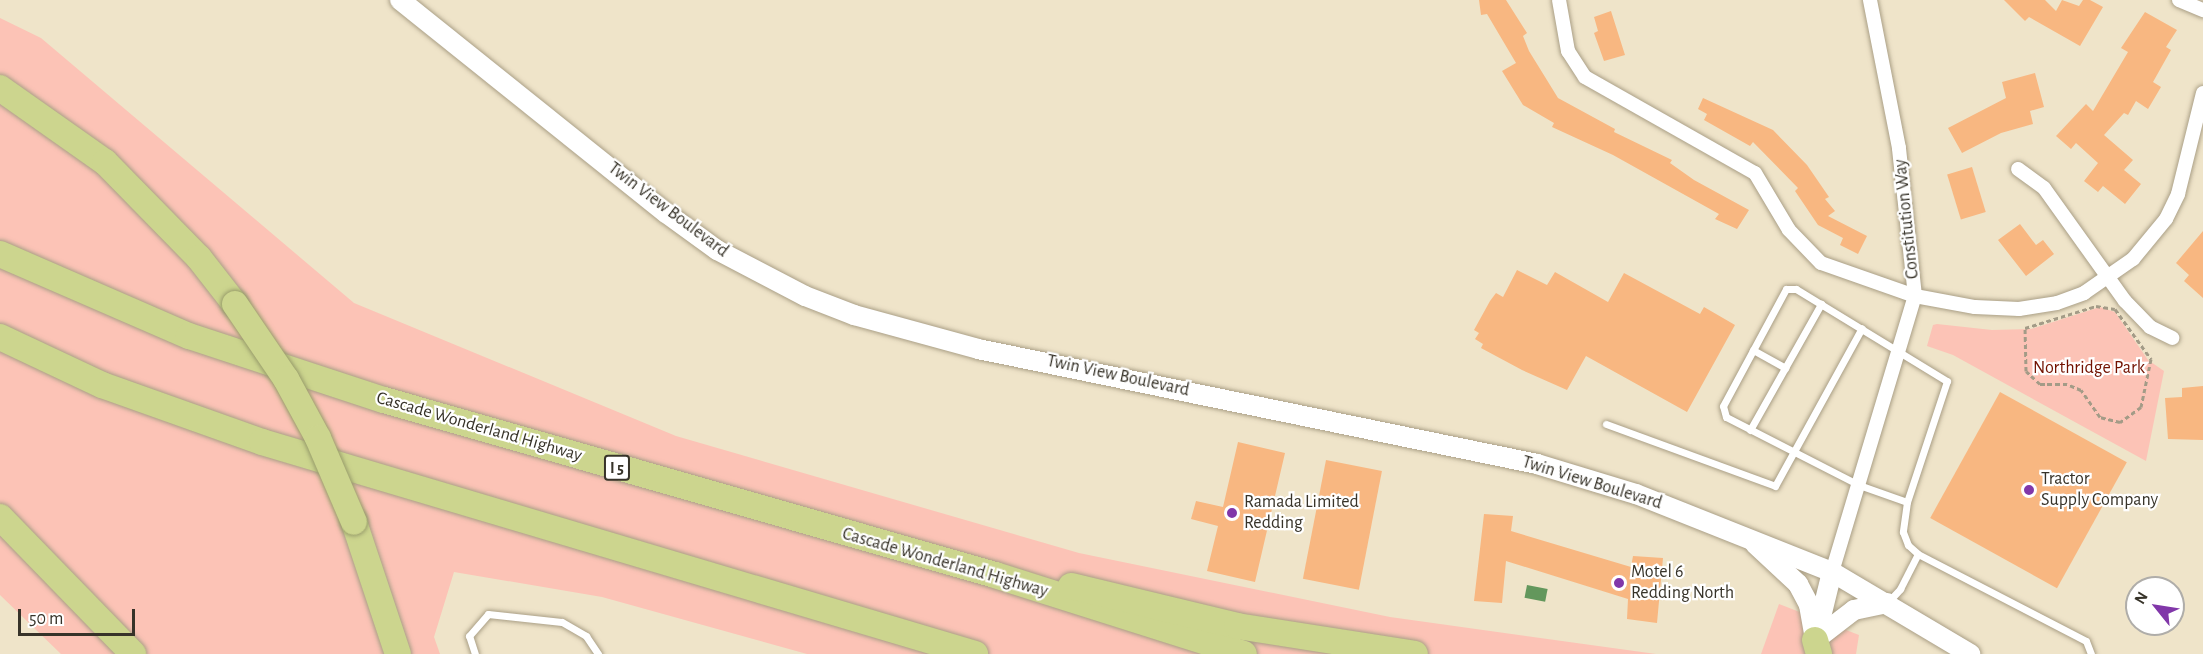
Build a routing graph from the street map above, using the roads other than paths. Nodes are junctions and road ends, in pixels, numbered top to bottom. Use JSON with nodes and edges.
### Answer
{"nodes":[{"id":1,"x":400,"y":0,"type":"edge"},
{"id":2,"x":1559,"y":0,"type":"edge"},
{"id":3,"x":1870,"y":0,"type":"edge"},
{"id":4,"x":2179,"y":0,"type":"edge"},
{"id":5,"x":2203,"y":10,"type":"edge"},
{"id":6,"x":0,"y":88,"type":"edge"},
{"id":7,"x":2203,"y":93,"type":"edge"},
{"id":8,"x":2018,"y":169,"type":"dead end"},
{"id":9,"x":0,"y":254,"type":"edge"},
{"id":10,"x":2106,"y":279,"type":"junction"},
{"id":11,"x":1915,"y":296,"type":"junction"},
{"id":12,"x":1821,"y":304,"type":"junction"},
{"id":13,"x":1862,"y":327,"type":"junction"},
{"id":14,"x":0,"y":337,"type":"edge"},
{"id":15,"x":2173,"y":338,"type":"dead end"},
{"id":16,"x":1753,"y":351,"type":"junction"},
{"id":17,"x":1902,"y":351,"type":"junction"},
{"id":18,"x":1785,"y":368,"type":"junction"},
{"id":19,"x":1606,"y":424,"type":"dead end"},
{"id":20,"x":1750,"y":430,"type":"junction"},
{"id":21,"x":1793,"y":452,"type":"junction"},
{"id":22,"x":1859,"y":485,"type":"junction"},
{"id":23,"x":1907,"y":502,"type":"junction"},
{"id":24,"x":0,"y":517,"type":"edge"},
{"id":25,"x":1744,"y":535,"type":"junction"},
{"id":26,"x":1918,"y":554,"type":"junction"},
{"id":27,"x":1832,"y":572,"type":"junction"},
{"id":28,"x":995,"y":575,"type":"junction"},
{"id":29,"x":1887,"y":603,"type":"junction"},
{"id":30,"x":1815,"y":649,"type":"edge"},
{"id":31,"x":956,"y":650,"type":"edge"},
{"id":32,"x":134,"y":654,"type":"edge"},
{"id":33,"x":398,"y":654,"type":"edge"},
{"id":34,"x":475,"y":654,"type":"edge"},
{"id":35,"x":598,"y":654,"type":"edge"},
{"id":36,"x":975,"y":654,"type":"edge"},
{"id":37,"x":1244,"y":654,"type":"edge"},
{"id":38,"x":1415,"y":654,"type":"edge"},
{"id":39,"x":1970,"y":654,"type":"edge"},
{"id":40,"x":2091,"y":654,"type":"edge"}],
"edges":[{"from":1,"to":25,"type":"street","name":"Twin View Boulevard"},
{"from":2,"to":11,"type":"street"},
{"from":3,"to":11,"type":"street","name":"Constitution Way"},
{"from":4,"to":5,"type":"street"},
{"from":6,"to":33,"type":"highway","bridge":true},
{"from":7,"to":10,"type":"street"},
{"from":8,"to":10,"type":"street"},
{"from":9,"to":28,"type":"highway","name":"Cascade Wonderland Highway","number":"I 5"},
{"from":10,"to":11,"type":"street"},
{"from":10,"to":15,"type":"street"},
{"from":11,"to":17,"type":"street","name":"Constitution Way"},
{"from":12,"to":13,"type":"lane"},
{"from":12,"to":16,"type":"lane"},
{"from":12,"to":18,"type":"lane"},
{"from":13,"to":17,"type":"lane"},
{"from":13,"to":21,"type":"lane"},
{"from":14,"to":31,"type":"highway"},
{"from":16,"to":18,"type":"lane"},
{"from":16,"to":20,"type":"lane"},
{"from":17,"to":22,"type":"street","name":"Constitution Way"},
{"from":17,"to":23,"type":"lane"},
{"from":18,"to":20,"type":"lane"},
{"from":19,"to":21,"type":"lane"},
{"from":20,"to":21,"type":"lane"},
{"from":21,"to":22,"type":"lane"},
{"from":22,"to":23,"type":"lane"},
{"from":22,"to":27,"type":"street","name":"Constitution Way"},
{"from":23,"to":26,"type":"lane"},
{"from":24,"to":32,"type":"highway"},
{"from":25,"to":27,"type":"street","name":"Twin View Boulevard"},
{"from":25,"to":30,"type":"street"},
{"from":26,"to":29,"type":"lane"},
{"from":26,"to":40,"type":"lane"},
{"from":27,"to":29,"type":"street","name":"Twin View Boulevard"},
{"from":27,"to":30,"type":"street"},
{"from":28,"to":37,"type":"highway","name":"Cascade Wonderland Highway","number":"I 5"},
{"from":28,"to":38,"type":"highway"},
{"from":29,"to":30,"type":"street"},
{"from":29,"to":39,"type":"street","name":"Twin View Boulevard"},
{"from":31,"to":36,"type":"highway"},
{"from":34,"to":35,"type":"lane"}]}
